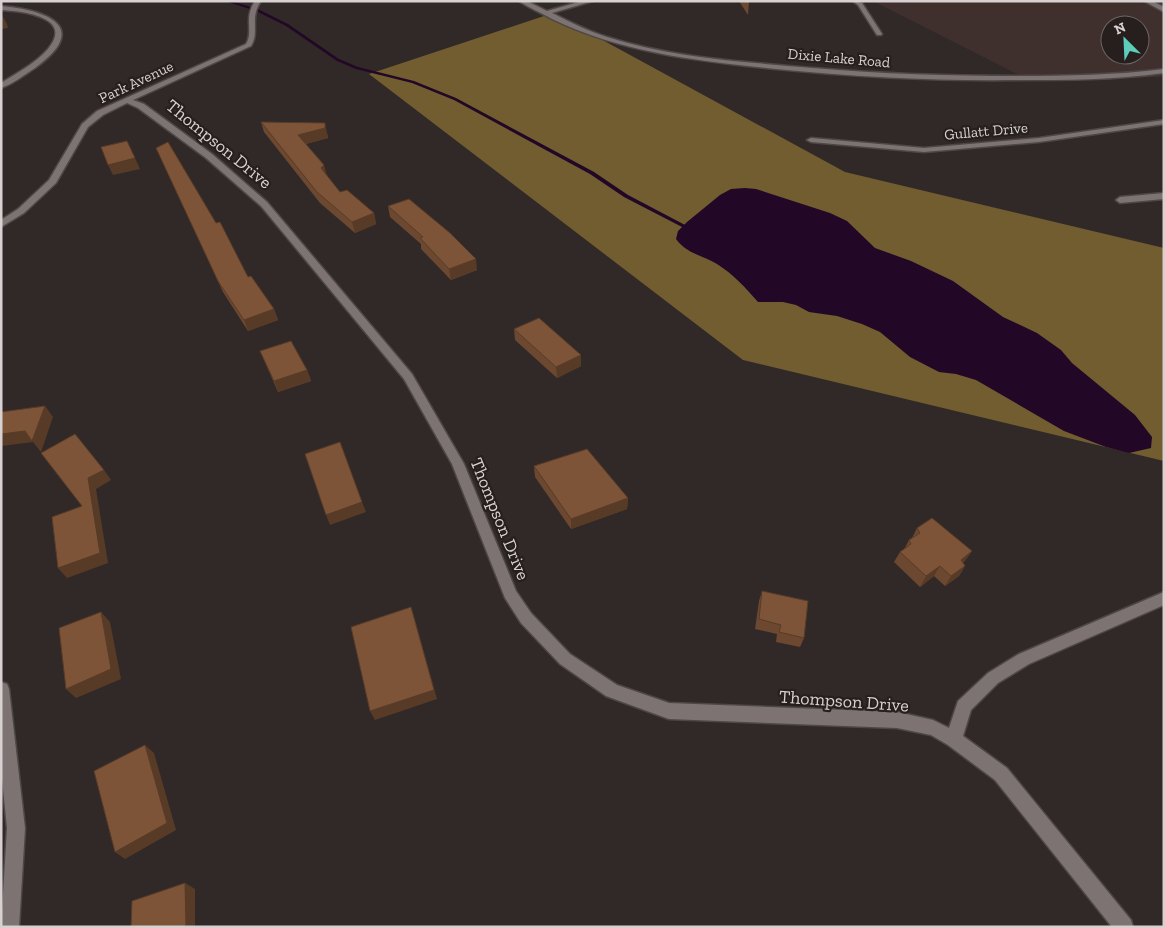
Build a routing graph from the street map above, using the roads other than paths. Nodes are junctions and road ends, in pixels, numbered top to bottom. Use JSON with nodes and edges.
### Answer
{"nodes":[{"id":1,"x":258,"y":1,"type":"edge"},
{"id":2,"x":522,"y":1,"type":"edge"},
{"id":3,"x":590,"y":1,"type":"edge"},
{"id":4,"x":856,"y":1,"type":"edge"},
{"id":5,"x":1148,"y":1,"type":"edge"},
{"id":6,"x":1,"y":8,"type":"edge"},
{"id":7,"x":1164,"y":10,"type":"edge"},
{"id":8,"x":546,"y":13,"type":"junction"},
{"id":9,"x":879,"y":34,"type":"dead end"},
{"id":10,"x":1164,"y":71,"type":"edge"},
{"id":11,"x":1151,"y":73,"type":"junction"},
{"id":12,"x":1164,"y":80,"type":"edge"},
{"id":13,"x":1,"y":86,"type":"edge"},
{"id":14,"x":127,"y":100,"type":"junction"},
{"id":15,"x":1164,"y":122,"type":"edge"},
{"id":16,"x":811,"y":140,"type":"dead end"},
{"id":17,"x":1164,"y":196,"type":"edge"},
{"id":18,"x":1120,"y":200,"type":"dead end"},
{"id":19,"x":1,"y":224,"type":"edge"},
{"id":20,"x":1164,"y":598,"type":"edge"},
{"id":21,"x":1,"y":689,"type":"edge"},
{"id":22,"x":954,"y":739,"type":"junction"},
{"id":23,"x":10,"y":927,"type":"edge"},
{"id":24,"x":1124,"y":927,"type":"edge"}],
"edges":[{"from":1,"to":14,"type":"street","name":"Park Avenue"},
{"from":2,"to":8,"type":"street","name":"Dixie Lake Road"},
{"from":3,"to":8,"type":"street"},
{"from":4,"to":9,"type":"street"},
{"from":5,"to":7,"type":"street"},
{"from":6,"to":13,"type":"street"},
{"from":8,"to":11,"type":"street","name":"Dixie Lake Road"},
{"from":10,"to":11,"type":"street","name":"Dixie Lake Road"},
{"from":11,"to":12,"type":"street"},
{"from":14,"to":19,"type":"street","name":"Park Avenue"},
{"from":14,"to":22,"type":"street","name":"Thompson Drive"},
{"from":15,"to":16,"type":"street","name":"Gullatt Drive"},
{"from":17,"to":18,"type":"street"},
{"from":20,"to":22,"type":"street"},
{"from":21,"to":23,"type":"street"},
{"from":22,"to":24,"type":"street","name":"Thompson Drive"}]}
